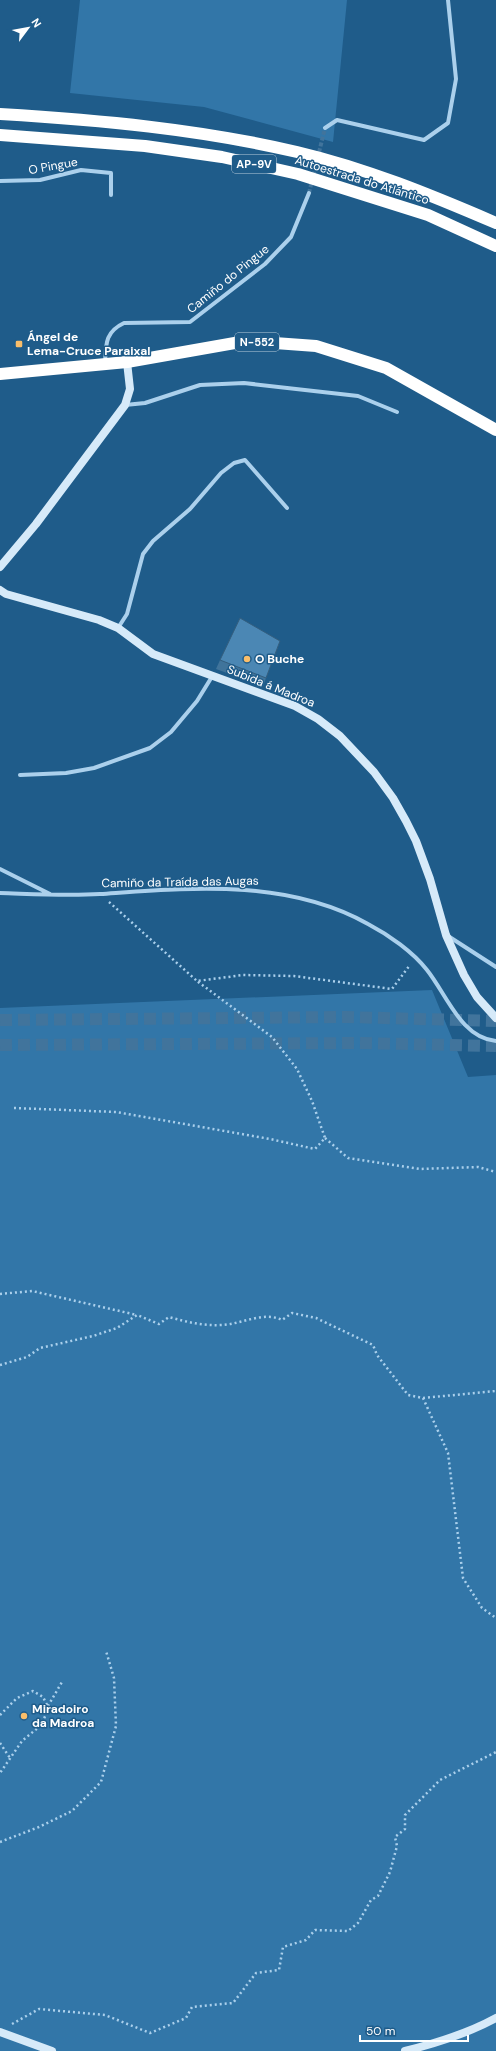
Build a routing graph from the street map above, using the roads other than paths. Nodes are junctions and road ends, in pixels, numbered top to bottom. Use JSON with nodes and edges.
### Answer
{"nodes":[{"id":1,"x":448,"y":0,"type":"edge"},
{"id":2,"x":0,"y":114,"type":"edge"},
{"id":3,"x":325,"y":128,"type":"dead end"},
{"id":4,"x":0,"y":135,"type":"edge"},
{"id":5,"x":0,"y":181,"type":"edge"},
{"id":6,"x":309,"y":193,"type":"tunnel mouth"},
{"id":7,"x":111,"y":195,"type":"dead end"},
{"id":8,"x":496,"y":223,"type":"edge"},
{"id":9,"x":496,"y":246,"type":"edge"},
{"id":10,"x":127,"y":362,"type":"junction"},
{"id":11,"x":105,"y":364,"type":"junction"},
{"id":12,"x":0,"y":374,"type":"edge"},
{"id":13,"x":125,"y":405,"type":"junction"},
{"id":14,"x":397,"y":412,"type":"dead end"},
{"id":15,"x":496,"y":430,"type":"edge"},
{"id":16,"x":287,"y":508,"type":"dead end"},
{"id":17,"x":0,"y":567,"type":"edge"},
{"id":18,"x":0,"y":590,"type":"edge"},
{"id":19,"x":118,"y":628,"type":"junction"},
{"id":20,"x":213,"y":676,"type":"junction"},
{"id":21,"x":20,"y":775,"type":"dead end"},
{"id":22,"x":0,"y":869,"type":"edge"},
{"id":23,"x":0,"y":893,"type":"edge"},
{"id":24,"x":51,"y":895,"type":"junction"},
{"id":25,"x":446,"y":934,"type":"junction"},
{"id":26,"x":496,"y":967,"type":"edge"},
{"id":27,"x":496,"y":1018,"type":"edge"},
{"id":28,"x":496,"y":1041,"type":"edge"},
{"id":29,"x":496,"y":2018,"type":"edge"},
{"id":30,"x":3,"y":2030,"type":"edge"},
{"id":31,"x":52,"y":2051,"type":"edge"},
{"id":32,"x":405,"y":2051,"type":"edge"}],
"edges":[{"from":1,"to":3,"type":"street"},
{"from":2,"to":8,"type":"highway","name":"Autoestrada do Atlántico","number":"AP-9V"},
{"from":4,"to":9,"type":"highway","name":"Autoestrada do Atlántico","number":"AP-9V"},
{"from":5,"to":7,"type":"street","name":"O Pingue"},
{"from":6,"to":11,"type":"street","name":"Camiño do Pingue"},
{"from":10,"to":11,"type":"highway","number":"N-552"},
{"from":10,"to":13,"type":"street"},
{"from":10,"to":15,"type":"highway","number":"N-552"},
{"from":11,"to":12,"type":"highway","number":"N-552"},
{"from":13,"to":14,"type":"street"},
{"from":13,"to":17,"type":"street"},
{"from":16,"to":19,"type":"street"},
{"from":18,"to":19,"type":"street","name":"Subida á Madroa"},
{"from":19,"to":20,"type":"street","name":"Subida á Madroa"},
{"from":20,"to":21,"type":"street"},
{"from":20,"to":25,"type":"street","name":"Subida á Madroa"},
{"from":22,"to":24,"type":"street"},
{"from":23,"to":24,"type":"street","name":"Camiño da Traída das Augas"},
{"from":24,"to":28,"type":"street","name":"Camiño da Traída das Augas"},
{"from":25,"to":26,"type":"street"},
{"from":25,"to":27,"type":"street","name":"Subida á Madroa"},
{"from":29,"to":32,"type":"street"},
{"from":30,"to":31,"type":"street"}]}
